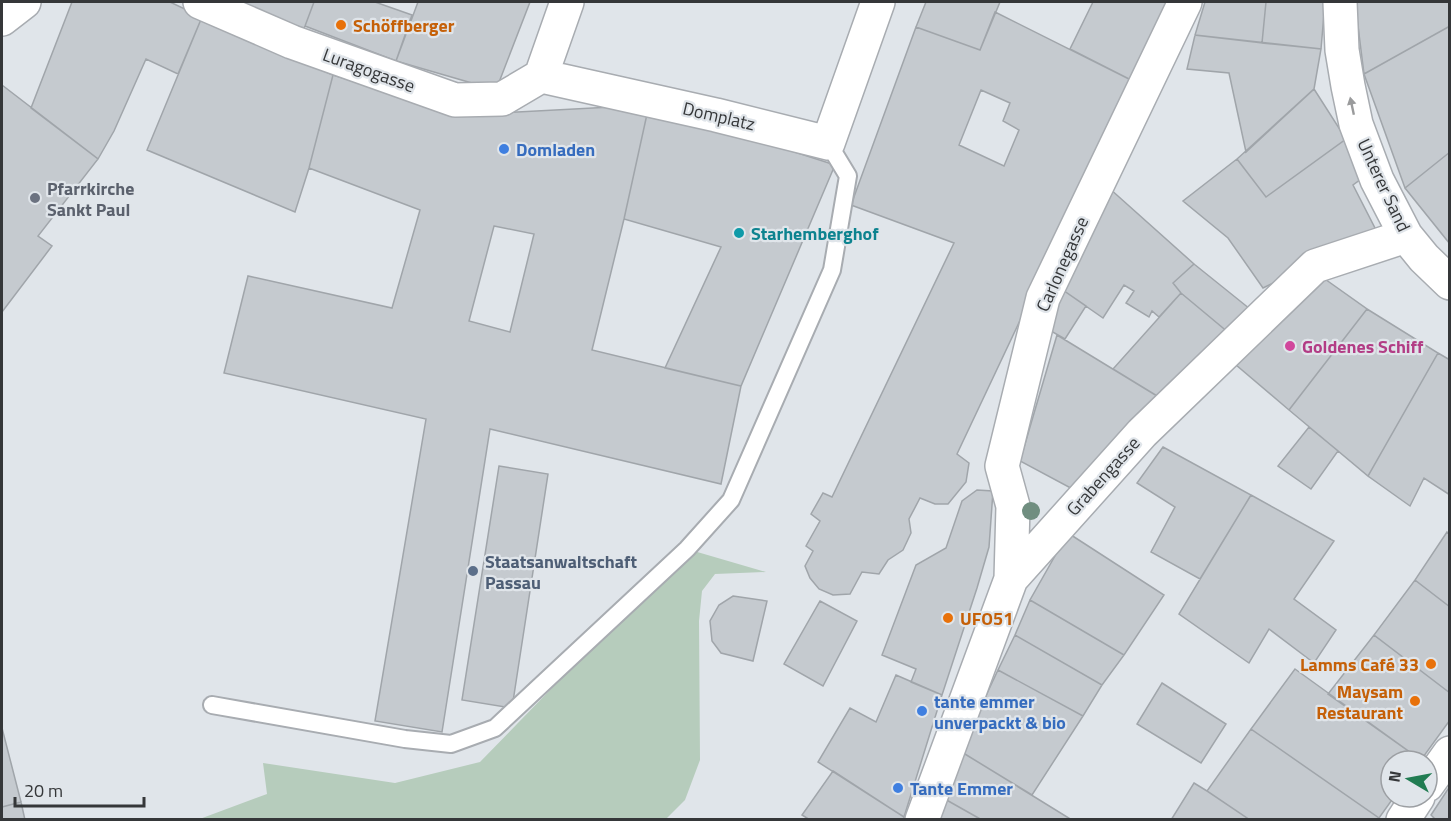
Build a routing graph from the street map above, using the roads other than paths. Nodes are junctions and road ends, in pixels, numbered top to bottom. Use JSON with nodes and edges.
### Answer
{"nodes":[{"id":1,"x":24,"y":2,"type":"edge"},
{"id":2,"x":200,"y":2,"type":"edge"},
{"id":3,"x":567,"y":2,"type":"edge"},
{"id":4,"x":878,"y":2,"type":"edge"},
{"id":5,"x":1185,"y":2,"type":"edge"},
{"id":6,"x":1340,"y":2,"type":"edge"},
{"id":7,"x":2,"y":19,"type":"edge"},
{"id":8,"x":541,"y":76,"type":"junction"},
{"id":9,"x":828,"y":143,"type":"junction"},
{"id":10,"x":1406,"y":236,"type":"junction"},
{"id":11,"x":1449,"y":283,"type":"edge"},
{"id":12,"x":1011,"y":579,"type":"junction"},
{"id":13,"x":212,"y":705,"type":"dead end"},
{"id":14,"x":1449,"y":753,"type":"edge"},
{"id":15,"x":1439,"y":768,"type":"edge"},
{"id":16,"x":922,"y":819,"type":"edge"}],
"edges":[{"from":1,"to":7,"type":"street"},
{"from":2,"to":8,"type":"street","name":"Luragogasse"},
{"from":3,"to":8,"type":"street"},
{"from":4,"to":9,"type":"street"},
{"from":5,"to":12,"type":"street","name":"Carlonegasse"},
{"from":10,"to":6,"type":"street","name":"Unterer Sand","one_way":true},
{"from":8,"to":9,"type":"street","name":"Domplatz"},
{"from":9,"to":13,"type":"lane"},
{"from":10,"to":11,"type":"street","name":"Unterer Sand"},
{"from":10,"to":12,"type":"street","name":"Grabengasse"},
{"from":12,"to":16,"type":"street","name":"Grabengasse"},
{"from":14,"to":15,"type":"street"}]}
